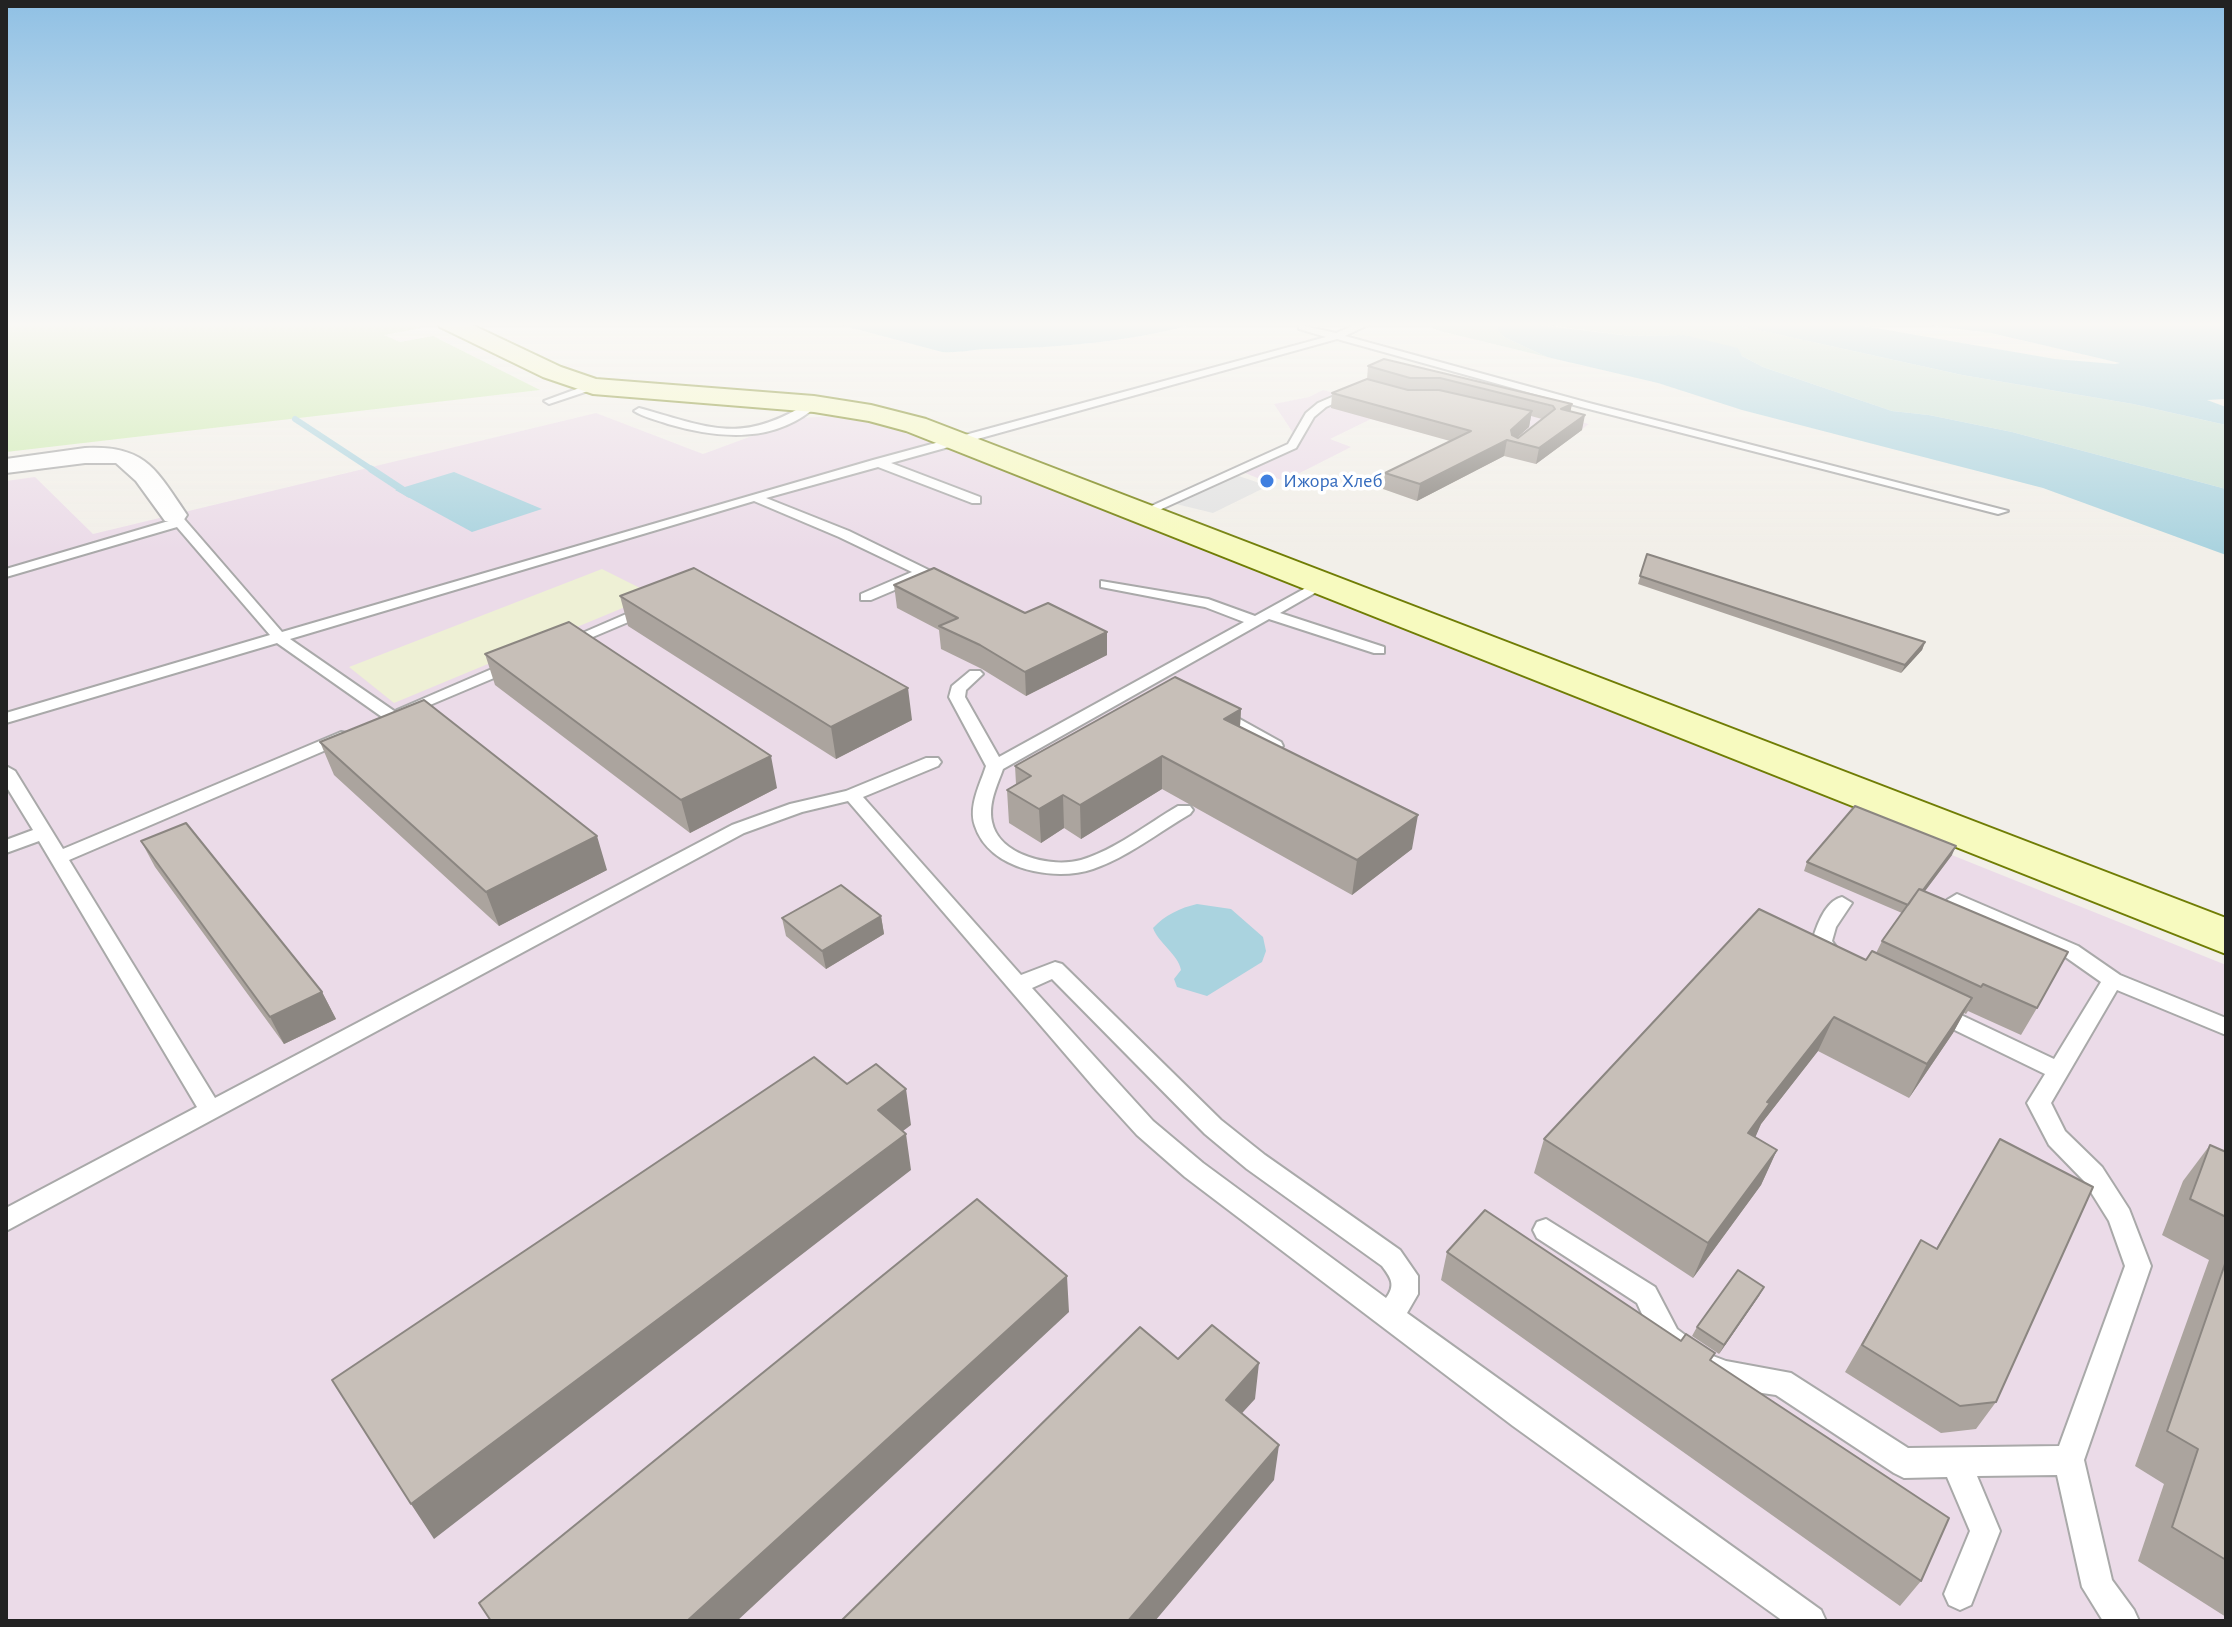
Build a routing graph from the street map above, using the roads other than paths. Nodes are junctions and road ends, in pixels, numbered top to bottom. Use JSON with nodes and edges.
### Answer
{"nodes":[{"id":1,"x":558,"y":398,"type":"edge"},
{"id":2,"x":739,"y":398,"type":"edge"},
{"id":3,"x":1111,"y":398,"type":"edge"},
{"id":4,"x":1338,"y":398,"type":"edge"},
{"id":5,"x":1559,"y":398,"type":"edge"},
{"id":6,"x":549,"y":401,"type":"dead end"},
{"id":7,"x":814,"y":404,"type":"junction"},
{"id":8,"x":639,"y":411,"type":"dead end"},
{"id":9,"x":956,"y":440,"type":"junction"},
{"id":10,"x":877,"y":462,"type":"junction"},
{"id":11,"x":6,"y":466,"type":"edge"},
{"id":12,"x":756,"y":497,"type":"junction"},
{"id":13,"x":976,"y":500,"type":"dead end"},
{"id":14,"x":2002,"y":511,"type":"dead end"},
{"id":15,"x":1142,"y":513,"type":"junction"},
{"id":16,"x":177,"y":519,"type":"junction"},
{"id":17,"x":6,"y":573,"type":"edge"},
{"id":18,"x":922,"y":573,"type":"junction"},
{"id":19,"x":1322,"y":583,"type":"junction"},
{"id":20,"x":1106,"y":584,"type":"dead end"},
{"id":21,"x":961,"y":591,"type":"edge"},
{"id":22,"x":866,"y":597,"type":"dead end"},
{"id":23,"x":661,"y":603,"type":"edge"},
{"id":24,"x":1262,"y":618,"type":"junction"},
{"id":25,"x":280,"y":638,"type":"junction"},
{"id":26,"x":1379,"y":650,"type":"dead end"},
{"id":27,"x":975,"y":674,"type":"dead end"},
{"id":28,"x":1206,"y":706,"type":"edge"},
{"id":29,"x":6,"y":718,"type":"edge"},
{"id":30,"x":376,"y":722,"type":"junction"},
{"id":31,"x":1291,"y":754,"type":"edge"},
{"id":32,"x":932,"y":762,"type":"dead end"},
{"id":33,"x":995,"y":766,"type":"junction"},
{"id":34,"x":6,"y":771,"type":"edge"},
{"id":35,"x":852,"y":795,"type":"junction"},
{"id":36,"x":1184,"y":810,"type":"dead end"},
{"id":37,"x":45,"y":832,"type":"junction"},
{"id":38,"x":6,"y":847,"type":"edge"},
{"id":39,"x":61,"y":857,"type":"junction"},
{"id":40,"x":1957,"y":900,"type":"dead end"},
{"id":41,"x":1842,"y":903,"type":"dead end"},
{"id":42,"x":2226,"y":937,"type":"edge"},
{"id":43,"x":1853,"y":972,"type":"edge"},
{"id":44,"x":2113,"y":980,"type":"junction"},
{"id":45,"x":1019,"y":985,"type":"junction"},
{"id":46,"x":1921,"y":1005,"type":"edge"},
{"id":47,"x":2226,"y":1027,"type":"edge"},
{"id":48,"x":2056,"y":1070,"type":"junction"},
{"id":49,"x":211,"y":1111,"type":"junction"},
{"id":50,"x":6,"y":1220,"type":"edge"},
{"id":51,"x":1546,"y":1230,"type":"dead end"},
{"id":52,"x":1389,"y":1316,"type":"junction"},
{"id":53,"x":2069,"y":1460,"type":"junction"},
{"id":54,"x":1956,"y":1462,"type":"junction"},
{"id":55,"x":1960,"y":1594,"type":"dead end"},
{"id":56,"x":1810,"y":1621,"type":"edge"},
{"id":57,"x":2123,"y":1621,"type":"edge"}],
"edges":[{"from":1,"to":6,"type":"lane"},
{"from":2,"to":7,"type":"main road"},
{"from":3,"to":9,"type":"lane"},
{"from":4,"to":15,"type":"lane"},
{"from":5,"to":14,"type":"lane"},
{"from":7,"to":8,"type":"lane"},
{"from":7,"to":9,"type":"main road"},
{"from":9,"to":10,"type":"lane"},
{"from":9,"to":15,"type":"main road"},
{"from":10,"to":12,"type":"lane"},
{"from":10,"to":13,"type":"lane"},
{"from":11,"to":16,"type":"street"},
{"from":12,"to":18,"type":"lane"},
{"from":12,"to":25,"type":"lane"},
{"from":15,"to":19,"type":"main road"},
{"from":16,"to":17,"type":"lane"},
{"from":16,"to":25,"type":"lane"},
{"from":18,"to":21,"type":"lane"},
{"from":18,"to":22,"type":"lane"},
{"from":19,"to":24,"type":"lane"},
{"from":19,"to":42,"type":"main road"},
{"from":20,"to":24,"type":"lane"},
{"from":23,"to":30,"type":"lane"},
{"from":24,"to":26,"type":"lane"},
{"from":24,"to":33,"type":"lane"},
{"from":25,"to":29,"type":"lane"},
{"from":25,"to":30,"type":"lane"},
{"from":27,"to":33,"type":"lane"},
{"from":28,"to":31,"type":"lane"},
{"from":30,"to":39,"type":"lane"},
{"from":32,"to":35,"type":"lane"},
{"from":33,"to":36,"type":"lane"},
{"from":34,"to":37,"type":"lane"},
{"from":35,"to":45,"type":"lane"},
{"from":35,"to":49,"type":"lane"},
{"from":37,"to":38,"type":"lane"},
{"from":37,"to":39,"type":"lane"},
{"from":39,"to":49,"type":"lane"},
{"from":40,"to":44,"type":"lane"},
{"from":41,"to":43,"type":"lane"},
{"from":44,"to":47,"type":"lane"},
{"from":44,"to":48,"type":"lane"},
{"from":45,"to":52,"type":"lane"},
{"from":45,"to":52,"type":"lane"},
{"from":46,"to":48,"type":"lane"},
{"from":48,"to":53,"type":"lane"},
{"from":49,"to":50,"type":"lane"},
{"from":51,"to":54,"type":"lane"},
{"from":52,"to":56,"type":"lane"},
{"from":53,"to":54,"type":"lane"},
{"from":53,"to":57,"type":"lane"},
{"from":54,"to":55,"type":"lane"}]}
